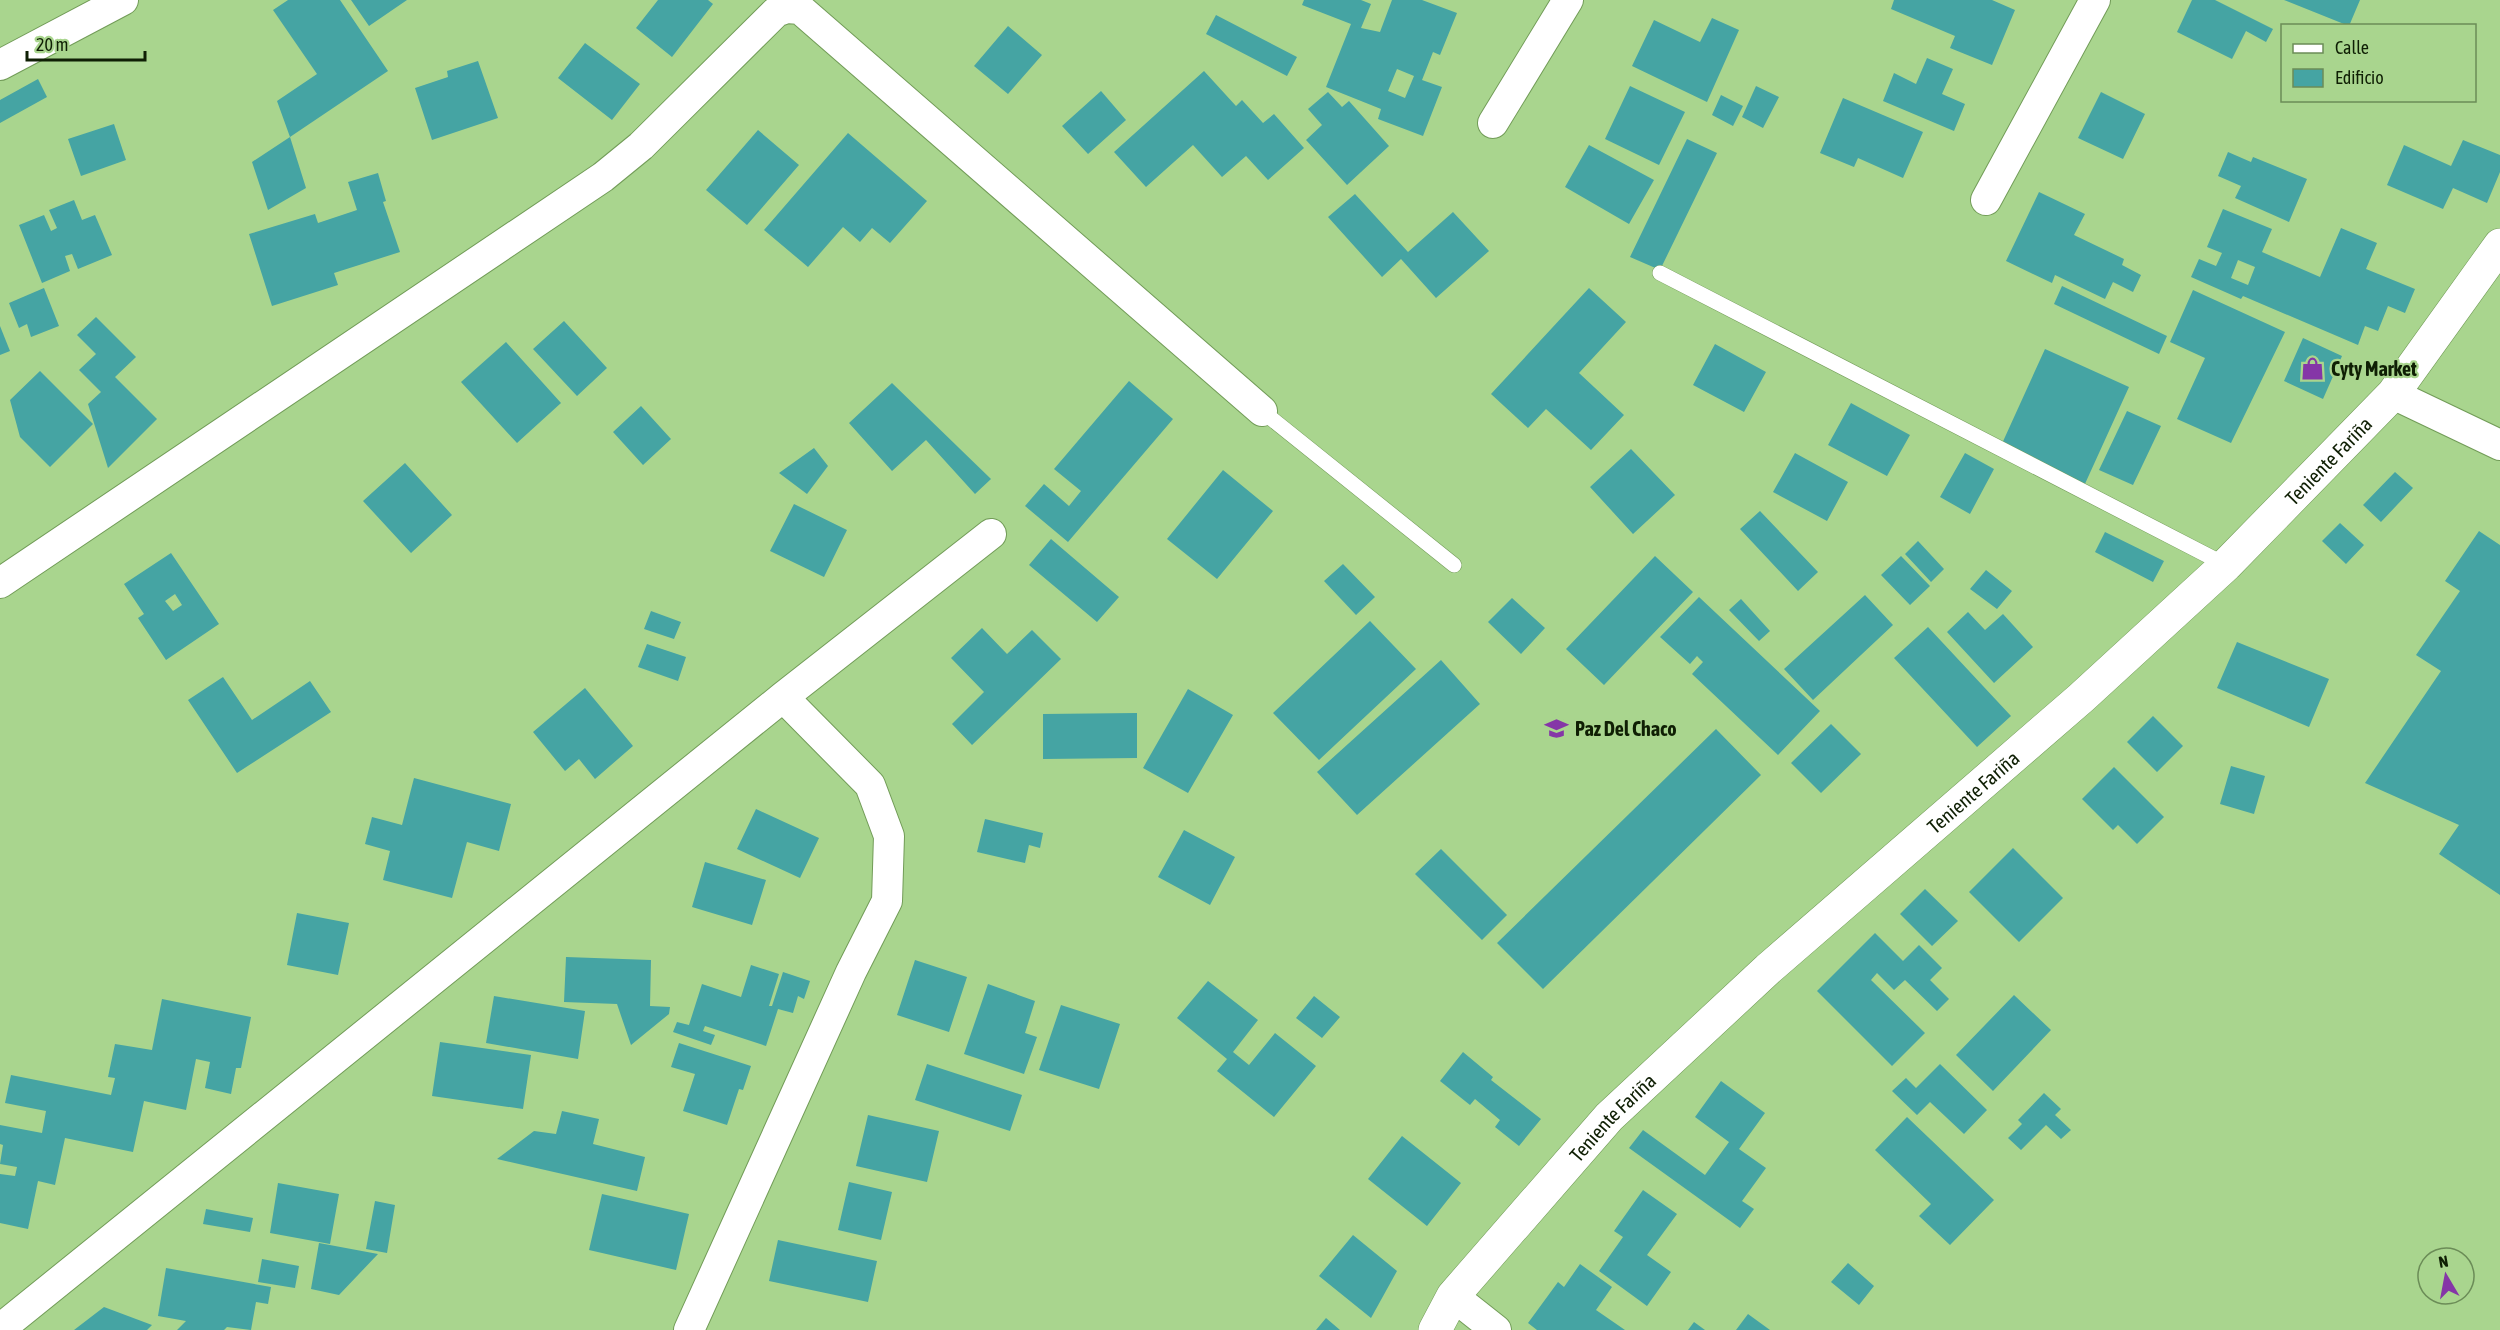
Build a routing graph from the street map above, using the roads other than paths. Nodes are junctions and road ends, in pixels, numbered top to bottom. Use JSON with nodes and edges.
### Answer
{"nodes":[{"id":1,"x":123,"y":0,"type":"edge"},
{"id":2,"x":1568,"y":0,"type":"edge"},
{"id":3,"x":2095,"y":0,"type":"edge"},
{"id":4,"x":0,"y":64,"type":"edge"},
{"id":5,"x":1493,"y":123,"type":"dead end"},
{"id":6,"x":1986,"y":200,"type":"dead end"},
{"id":7,"x":2500,"y":245,"type":"edge"},
{"id":8,"x":1660,"y":273,"type":"dead end"},
{"id":9,"x":2393,"y":394,"type":"junction"},
{"id":10,"x":1262,"y":411,"type":"joint"},
{"id":11,"x":2500,"y":445,"type":"edge"},
{"id":12,"x":991,"y":534,"type":"dead end"},
{"id":13,"x":1454,"y":564,"type":"dead end"},
{"id":14,"x":2226,"y":566,"type":"junction"},
{"id":15,"x":0,"y":583,"type":"edge"},
{"id":16,"x":783,"y":697,"type":"junction"},
{"id":17,"x":1453,"y":1296,"type":"junction"},
{"id":18,"x":0,"y":1329,"type":"edge"},
{"id":19,"x":689,"y":1330,"type":"edge"},
{"id":20,"x":1435,"y":1330,"type":"edge"},
{"id":21,"x":1496,"y":1330,"type":"edge"}],
"edges":[{"from":1,"to":4,"type":"street"},
{"from":2,"to":5,"type":"street"},
{"from":3,"to":6,"type":"street"},
{"from":7,"to":9,"type":"street","name":"Teniente Fariña"},
{"from":8,"to":14,"type":"lane"},
{"from":9,"to":11,"type":"street"},
{"from":9,"to":14,"type":"street","name":"Teniente Fariña"},
{"from":10,"to":13,"type":"lane"},
{"from":10,"to":15,"type":"street"},
{"from":12,"to":16,"type":"street"},
{"from":14,"to":17,"type":"street","name":"Teniente Fariña"},
{"from":16,"to":18,"type":"street"},
{"from":16,"to":19,"type":"street"},
{"from":17,"to":20,"type":"street","name":"Teniente Fariña"},
{"from":17,"to":21,"type":"street"}]}
